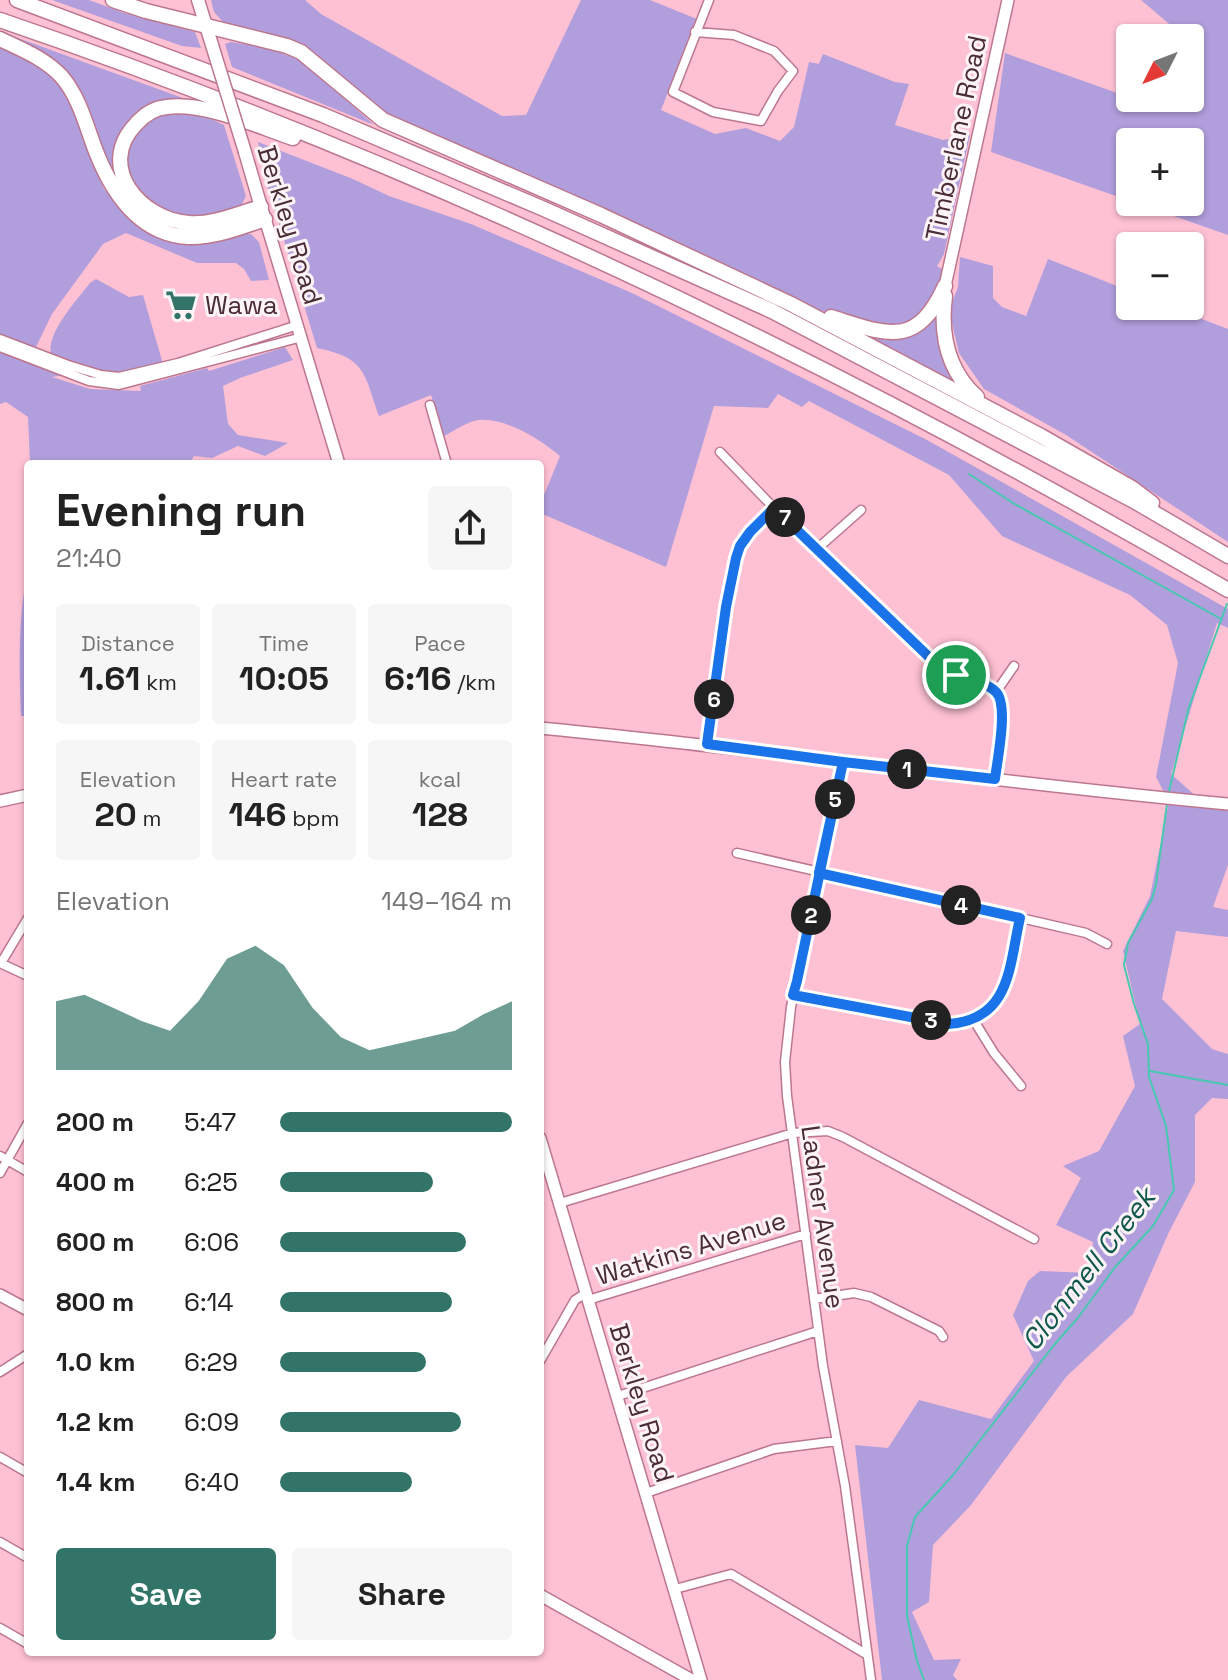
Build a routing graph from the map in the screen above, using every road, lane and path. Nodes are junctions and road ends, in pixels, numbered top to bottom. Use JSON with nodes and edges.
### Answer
{"nodes":[{"id":1,"x":17,"y":0,"type":"edge"},
{"id":2,"x":113,"y":0,"type":"edge"},
{"id":3,"x":198,"y":0,"type":"edge"},
{"id":4,"x":709,"y":0,"type":"edge"},
{"id":5,"x":1008,"y":0,"type":"edge"},
{"id":6,"x":0,"y":20,"type":"edge"},
{"id":7,"x":206,"y":25,"type":"junction"},
{"id":8,"x":695,"y":32,"type":"junction"},
{"id":9,"x":0,"y":39,"type":"edge"},
{"id":10,"x":263,"y":213,"type":"junction"},
{"id":11,"x":648,"y":283,"type":"junction"},
{"id":12,"x":945,"y":286,"type":"junction"},
{"id":13,"x":791,"y":304,"type":"junction"},
{"id":14,"x":300,"y":331,"type":"junction"},
{"id":15,"x":0,"y":339,"type":"edge"},
{"id":16,"x":0,"y":347,"type":"edge"},
{"id":17,"x":430,"y":405,"type":"dead end"},
{"id":18,"x":990,"y":408,"type":"junction"},
{"id":19,"x":720,"y":452,"type":"dead end"},
{"id":20,"x":338,"y":460,"type":"edge"},
{"id":21,"x":446,"y":460,"type":"edge"},
{"id":22,"x":774,"y":508,"type":"junction"},
{"id":23,"x":861,"y":510,"type":"dead end"},
{"id":24,"x":1207,"y":544,"type":"junction"},
{"id":25,"x":818,"y":548,"type":"junction"},
{"id":26,"x":1228,"y":556,"type":"edge"},
{"id":27,"x":1228,"y":590,"type":"edge"},
{"id":28,"x":1014,"y":666,"type":"dead end"},
{"id":29,"x":996,"y":692,"type":"junction"},
{"id":30,"x":544,"y":728,"type":"edge"},
{"id":31,"x":707,"y":744,"type":"junction"},
{"id":32,"x":843,"y":762,"type":"junction"},
{"id":33,"x":995,"y":779,"type":"junction"},
{"id":34,"x":24,"y":796,"type":"edge"},
{"id":35,"x":0,"y":801,"type":"edge"},
{"id":36,"x":1228,"y":804,"type":"edge"},
{"id":37,"x":737,"y":853,"type":"dead end"},
{"id":38,"x":819,"y":873,"type":"junction"},
{"id":39,"x":1020,"y":918,"type":"junction"},
{"id":40,"x":24,"y":924,"type":"edge"},
{"id":41,"x":1107,"y":944,"type":"dead end"},
{"id":42,"x":0,"y":963,"type":"edge"},
{"id":43,"x":24,"y":974,"type":"edge"},
{"id":44,"x":793,"y":995,"type":"junction"},
{"id":45,"x":973,"y":1019,"type":"junction"},
{"id":46,"x":1021,"y":1086,"type":"dead end"},
{"id":47,"x":24,"y":1129,"type":"edge"},
{"id":48,"x":793,"y":1133,"type":"junction"},
{"id":49,"x":544,"y":1152,"type":"edge"},
{"id":50,"x":4,"y":1158,"type":"edge"},
{"id":51,"x":24,"y":1170,"type":"edge"},
{"id":52,"x":0,"y":1173,"type":"edge"},
{"id":53,"x":560,"y":1203,"type":"junction"},
{"id":54,"x":806,"y":1234,"type":"junction"},
{"id":55,"x":1034,"y":1239,"type":"dead end"},
{"id":56,"x":0,"y":1295,"type":"edge"},
{"id":57,"x":587,"y":1296,"type":"junction"},
{"id":58,"x":814,"y":1299,"type":"junction"},
{"id":59,"x":24,"y":1308,"type":"edge"},
{"id":60,"x":818,"y":1331,"type":"junction"},
{"id":61,"x":943,"y":1337,"type":"dead end"},
{"id":62,"x":544,"y":1354,"type":"edge"},
{"id":63,"x":24,"y":1357,"type":"edge"},
{"id":64,"x":0,"y":1372,"type":"edge"},
{"id":65,"x":618,"y":1396,"type":"junction"},
{"id":66,"x":837,"y":1441,"type":"junction"},
{"id":67,"x":0,"y":1457,"type":"edge"},
{"id":68,"x":24,"y":1471,"type":"edge"},
{"id":69,"x":646,"y":1493,"type":"junction"},
{"id":70,"x":0,"y":1542,"type":"edge"},
{"id":71,"x":24,"y":1556,"type":"edge"},
{"id":72,"x":675,"y":1589,"type":"junction"},
{"id":73,"x":544,"y":1597,"type":"edge"},
{"id":74,"x":0,"y":1628,"type":"edge"},
{"id":75,"x":24,"y":1642,"type":"edge"},
{"id":76,"x":866,"y":1654,"type":"junction"},
{"id":77,"x":692,"y":1680,"type":"edge"},
{"id":78,"x":701,"y":1680,"type":"edge"},
{"id":79,"x":871,"y":1680,"type":"edge"}],
"edges":[{"from":1,"to":24,"type":"highway"},
{"from":2,"to":7,"type":"highway"},
{"from":3,"to":7,"type":"main road","name":"Berkley Road"},
{"from":4,"to":8,"type":"street"},
{"from":5,"to":12,"type":"street","name":"Timberlane Road"},
{"from":6,"to":11,"type":"highway"},
{"from":7,"to":10,"type":"main road","name":"Berkley Road","bridge":true},
{"from":7,"to":13,"type":"highway"},
{"from":8,"to":8,"type":"street"},
{"from":9,"to":10,"type":"highway"},
{"from":10,"to":11,"type":"highway"},
{"from":10,"to":14,"type":"street","name":"Berkley Road"},
{"from":11,"to":27,"type":"highway"},
{"from":12,"to":13,"type":"highway"},
{"from":12,"to":18,"type":"highway"},
{"from":13,"to":18,"type":"highway"},
{"from":14,"to":15,"type":"street"},
{"from":14,"to":16,"type":"street"},
{"from":14,"to":20,"type":"street","name":"Berkley Road"},
{"from":17,"to":21,"type":"street"},
{"from":18,"to":24,"type":"highway"},
{"from":19,"to":22,"type":"street"},
{"from":22,"to":25,"type":"street"},
{"from":22,"to":31,"type":"street"},
{"from":23,"to":25,"type":"street"},
{"from":24,"to":26,"type":"highway"},
{"from":25,"to":29,"type":"street"},
{"from":28,"to":29,"type":"street"},
{"from":29,"to":33,"type":"street"},
{"from":30,"to":31,"type":"street"},
{"from":31,"to":32,"type":"street"},
{"from":32,"to":33,"type":"street"},
{"from":32,"to":38,"type":"street","name":"Ladner Avenue"},
{"from":33,"to":36,"type":"street"},
{"from":34,"to":35,"type":"street"},
{"from":37,"to":38,"type":"street"},
{"from":38,"to":39,"type":"street"},
{"from":38,"to":44,"type":"street","name":"Ladner Avenue"},
{"from":39,"to":41,"type":"street"},
{"from":39,"to":45,"type":"street"},
{"from":40,"to":42,"type":"street"},
{"from":42,"to":43,"type":"street"},
{"from":44,"to":45,"type":"street"},
{"from":44,"to":48,"type":"street","name":"Ladner Avenue"},
{"from":45,"to":46,"type":"street"},
{"from":47,"to":50,"type":"street"},
{"from":48,"to":53,"type":"street"},
{"from":48,"to":54,"type":"street","name":"Ladner Avenue"},
{"from":48,"to":55,"type":"street"},
{"from":49,"to":53,"type":"street","name":"Berkley Road"},
{"from":50,"to":51,"type":"street"},
{"from":50,"to":52,"type":"street"},
{"from":53,"to":57,"type":"street","name":"Berkley Road"},
{"from":54,"to":57,"type":"street","name":"Watkins Avenue"},
{"from":54,"to":58,"type":"street","name":"Ladner Avenue"},
{"from":56,"to":59,"type":"street"},
{"from":57,"to":62,"type":"street"},
{"from":57,"to":65,"type":"street","name":"Berkley Road"},
{"from":58,"to":60,"type":"street","name":"Ladner Avenue"},
{"from":58,"to":61,"type":"street"},
{"from":60,"to":65,"type":"street"},
{"from":60,"to":66,"type":"street","name":"Ladner Avenue"},
{"from":63,"to":64,"type":"street"},
{"from":65,"to":69,"type":"street","name":"Berkley Road"},
{"from":66,"to":69,"type":"street"},
{"from":66,"to":76,"type":"street","name":"Ladner Avenue"},
{"from":67,"to":68,"type":"street"},
{"from":69,"to":72,"type":"street","name":"Berkley Road"},
{"from":70,"to":71,"type":"street"},
{"from":72,"to":76,"type":"street"},
{"from":72,"to":78,"type":"street","name":"Berkley Road"},
{"from":73,"to":77,"type":"street"},
{"from":74,"to":75,"type":"street"},
{"from":76,"to":79,"type":"street","name":"Ladner Avenue"}]}
